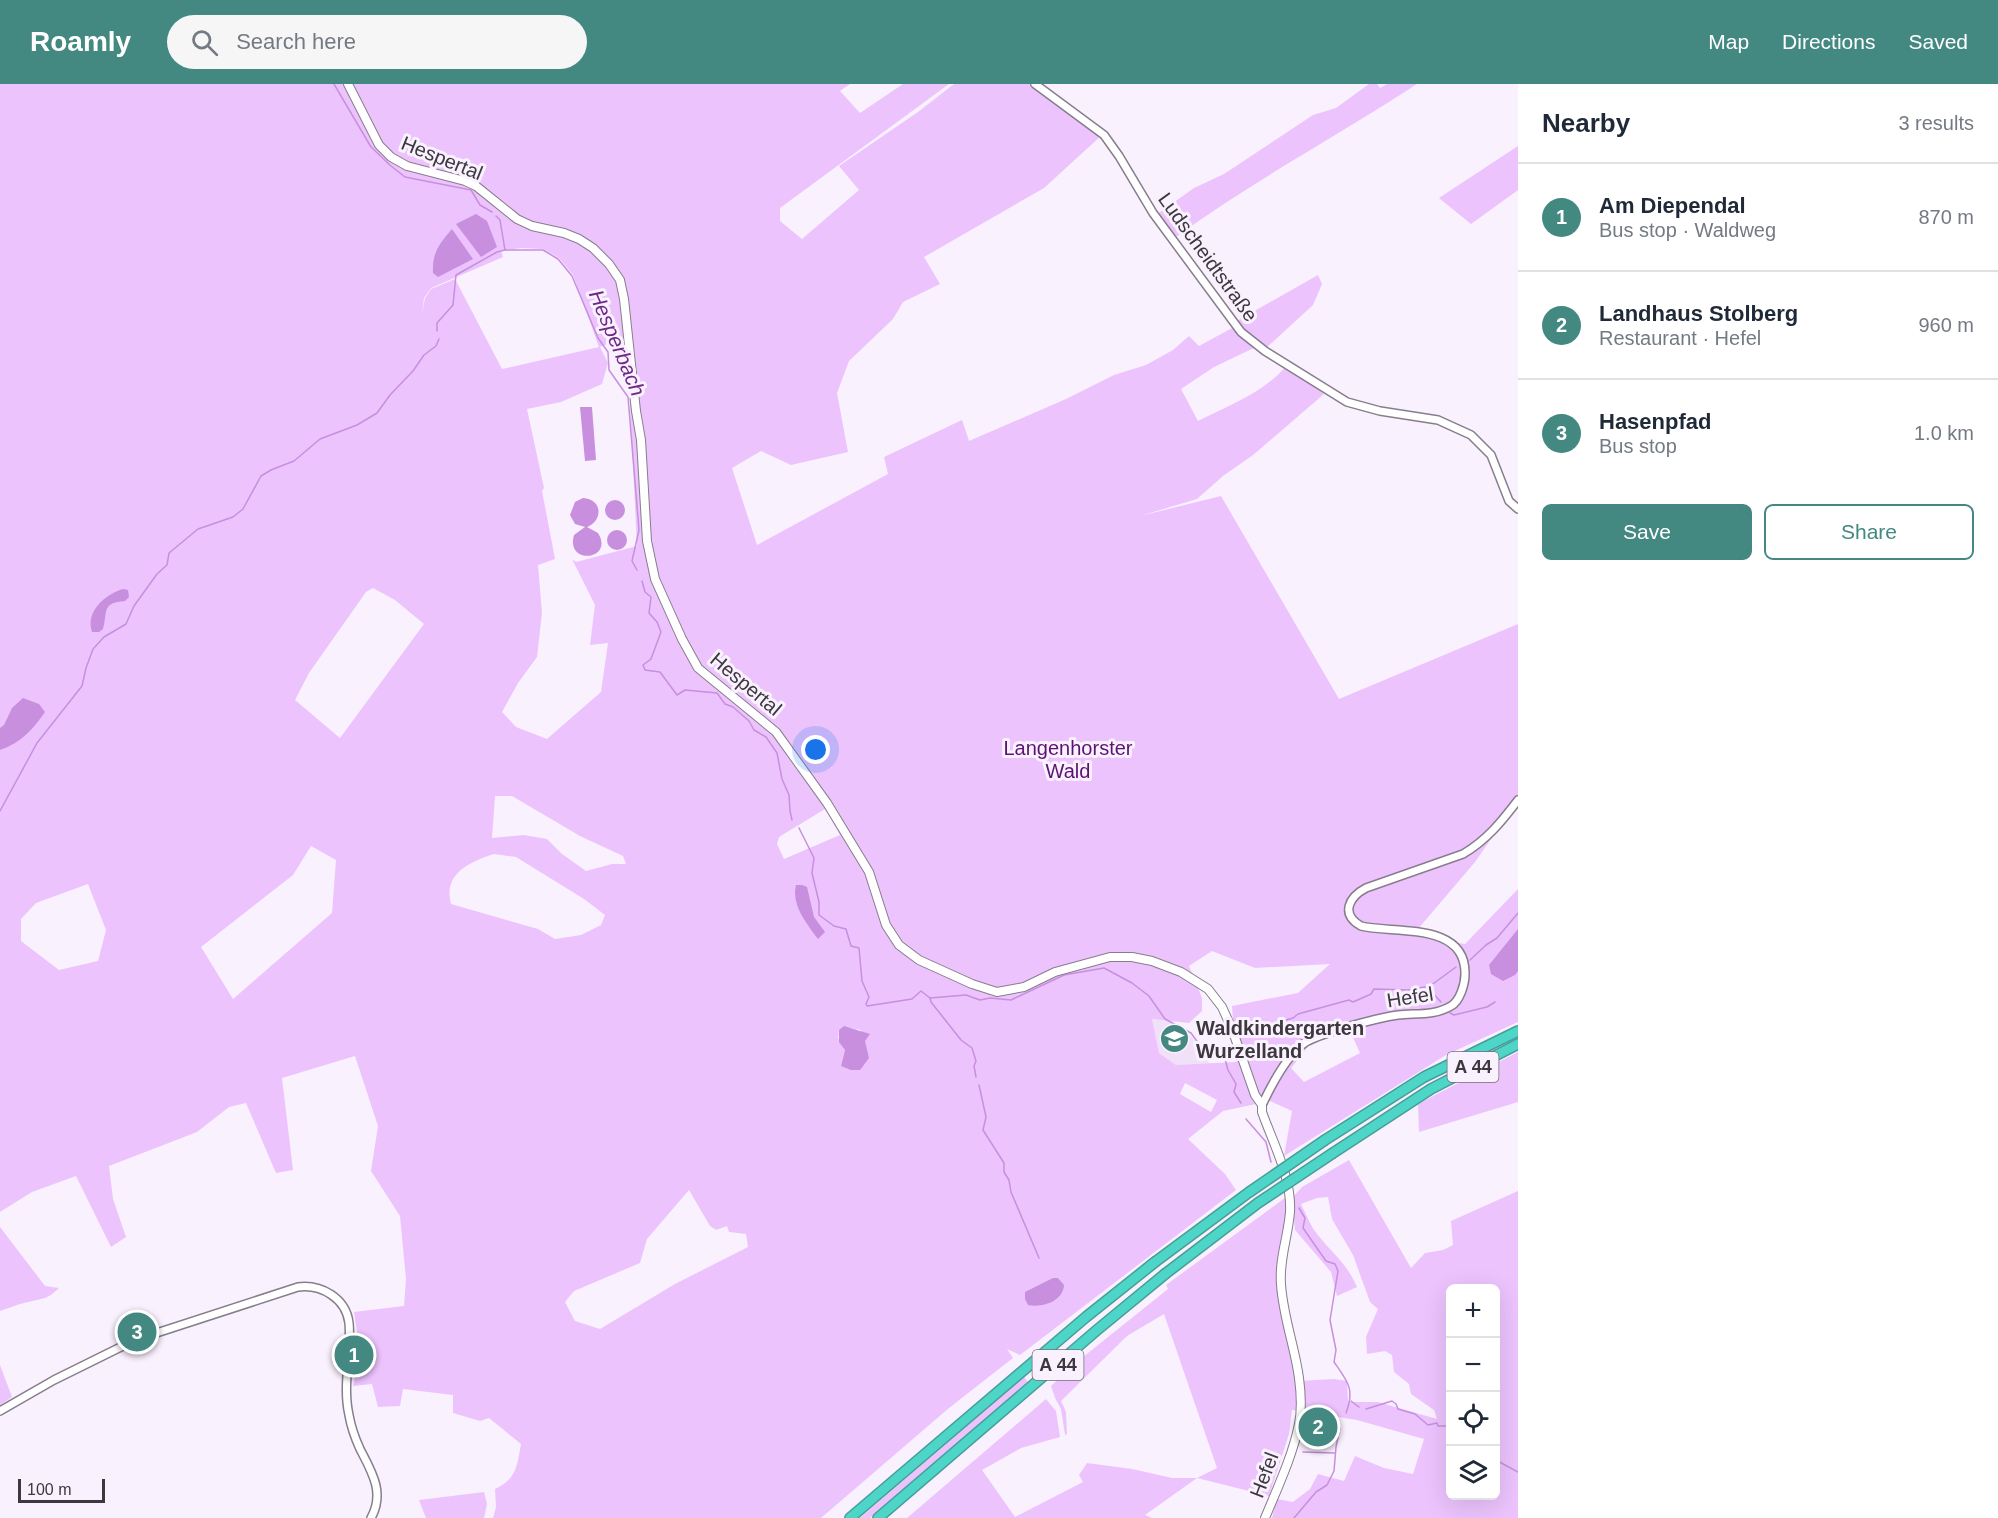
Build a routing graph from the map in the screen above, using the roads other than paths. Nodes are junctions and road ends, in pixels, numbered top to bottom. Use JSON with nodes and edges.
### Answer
{"nodes":[{"id":1,"x":348,"y":84,"type":"edge"},
{"id":2,"x":1035,"y":84,"type":"edge"},
{"id":3,"x":1518,"y":509,"type":"edge"},
{"id":4,"x":1518,"y":800,"type":"edge"},
{"id":5,"x":1518,"y":1031,"type":"edge"},
{"id":6,"x":1518,"y":1044,"type":"edge"},
{"id":7,"x":1262,"y":1105,"type":"junction"},
{"id":8,"x":0,"y":1411,"type":"edge"},
{"id":9,"x":371,"y":1518,"type":"edge"},
{"id":10,"x":850,"y":1518,"type":"edge"},
{"id":11,"x":878,"y":1518,"type":"edge"},
{"id":12,"x":1265,"y":1518,"type":"edge"}],
"edges":[{"from":1,"to":7,"type":"main road","name":"Hespertal"},
{"from":2,"to":3,"type":"street","name":"Ludscheidtstraße"},
{"from":4,"to":7,"type":"street","name":"Hefel"},
{"from":5,"to":10,"type":"highway","number":"A 44","bridge":true},
{"from":6,"to":11,"type":"highway","number":"A 44","bridge":true},
{"from":7,"to":12,"type":"main road","name":"Hefel"},
{"from":8,"to":9,"type":"street"}]}
